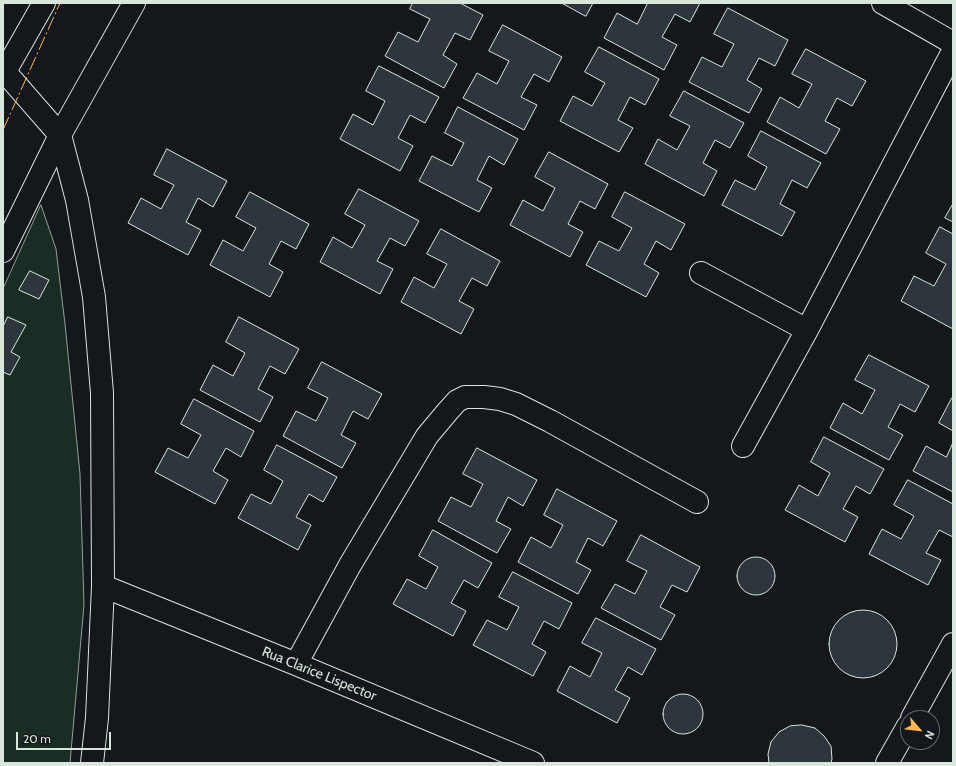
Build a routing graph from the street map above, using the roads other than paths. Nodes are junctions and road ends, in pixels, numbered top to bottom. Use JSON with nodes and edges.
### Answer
{"nodes":[{"id":1,"x":44,"y":3,"type":"edge"},
{"id":2,"x":134,"y":3,"type":"edge"},
{"id":3,"x":883,"y":3,"type":"edge"},
{"id":4,"x":953,"y":43,"type":"edge"},
{"id":5,"x":953,"y":51,"type":"edge"},
{"id":6,"x":4,"y":71,"type":"edge"},
{"id":7,"x":60,"y":135,"type":"junction"},
{"id":8,"x":3,"y":251,"type":"edge"},
{"id":9,"x":701,"y":273,"type":"dead end"},
{"id":10,"x":807,"y":330,"type":"junction"},
{"id":11,"x":743,"y":446,"type":"dead end"},
{"id":12,"x":697,"y":502,"type":"dead end"},
{"id":13,"x":103,"y":586,"type":"junction"},
{"id":14,"x":953,"y":644,"type":"edge"},
{"id":15,"x":296,"y":664,"type":"junction"},
{"id":16,"x":916,"y":710,"type":"edge"},
{"id":17,"x":900,"y":741,"type":"edge"},
{"id":18,"x":92,"y":763,"type":"edge"},
{"id":19,"x":533,"y":763,"type":"edge"},
{"id":20,"x":888,"y":763,"type":"edge"}],
"edges":[{"from":1,"to":6,"type":"street"},
{"from":2,"to":7,"type":"street"},
{"from":3,"to":4,"type":"street"},
{"from":5,"to":10,"type":"street"},
{"from":6,"to":7,"type":"street"},
{"from":7,"to":8,"type":"street"},
{"from":7,"to":13,"type":"street"},
{"from":9,"to":10,"type":"street"},
{"from":10,"to":11,"type":"street"},
{"from":12,"to":15,"type":"street"},
{"from":13,"to":15,"type":"street","name":"Rua Clarice Lispector"},
{"from":13,"to":18,"type":"street"},
{"from":14,"to":16,"type":"street"},
{"from":15,"to":19,"type":"street","name":"Rua Clarice Lispector"},
{"from":17,"to":20,"type":"street"}]}
